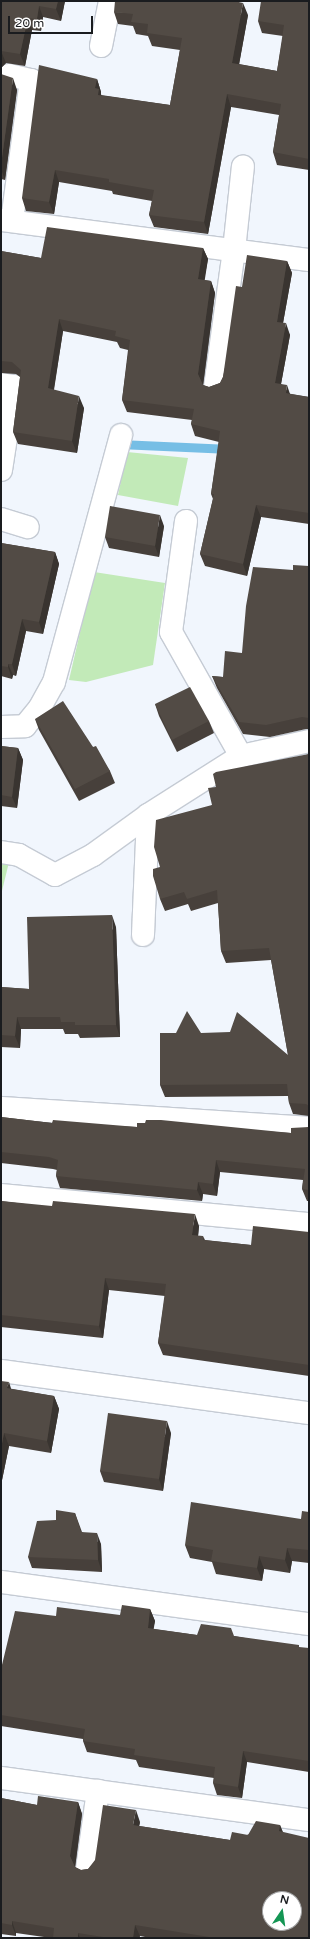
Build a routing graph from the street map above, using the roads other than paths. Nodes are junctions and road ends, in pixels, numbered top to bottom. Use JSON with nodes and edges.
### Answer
{"nodes":[{"id":1,"x":110,"y":1,"type":"edge"},
{"id":2,"x":101,"y":46,"type":"dead end"},
{"id":3,"x":9,"y":75,"type":"edge"},
{"id":4,"x":243,"y":166,"type":"dead end"},
{"id":5,"x":6,"y":221,"type":"edge"},
{"id":6,"x":234,"y":250,"type":"junction"},
{"id":7,"x":309,"y":260,"type":"edge"},
{"id":8,"x":1,"y":384,"type":"edge"},
{"id":9,"x":215,"y":387,"type":"edge"},
{"id":10,"x":121,"y":435,"type":"dead end"},
{"id":11,"x":1,"y":470,"type":"edge"},
{"id":12,"x":1,"y":519,"type":"edge"},
{"id":13,"x":186,"y":520,"type":"dead end"},
{"id":14,"x":28,"y":527,"type":"dead end"},
{"id":15,"x":1,"y":727,"type":"edge"},
{"id":16,"x":309,"y":742,"type":"edge"},
{"id":17,"x":240,"y":756,"type":"junction"},
{"id":18,"x":148,"y":815,"type":"junction"},
{"id":19,"x":1,"y":852,"type":"edge"},
{"id":20,"x":143,"y":935,"type":"dead end"},
{"id":21,"x":1,"y":1108,"type":"edge"},
{"id":22,"x":309,"y":1128,"type":"edge"},
{"id":23,"x":1,"y":1195,"type":"edge"},
{"id":24,"x":309,"y":1224,"type":"edge"},
{"id":25,"x":1,"y":1371,"type":"edge"},
{"id":26,"x":309,"y":1413,"type":"edge"},
{"id":27,"x":1,"y":1582,"type":"edge"},
{"id":28,"x":309,"y":1624,"type":"edge"},
{"id":29,"x":1,"y":1778,"type":"edge"},
{"id":30,"x":98,"y":1791,"type":"junction"},
{"id":31,"x":309,"y":1820,"type":"edge"},
{"id":32,"x":87,"y":1869,"type":"edge"}],
"edges":[{"from":1,"to":2,"type":"street"},
{"from":3,"to":5,"type":"street"},
{"from":4,"to":6,"type":"street"},
{"from":5,"to":6,"type":"street"},
{"from":6,"to":7,"type":"street"},
{"from":6,"to":9,"type":"street"},
{"from":8,"to":11,"type":"street"},
{"from":10,"to":15,"type":"street"},
{"from":12,"to":14,"type":"street"},
{"from":13,"to":17,"type":"street"},
{"from":16,"to":17,"type":"street"},
{"from":17,"to":18,"type":"street"},
{"from":18,"to":19,"type":"street"},
{"from":18,"to":20,"type":"street"},
{"from":21,"to":22,"type":"street"},
{"from":23,"to":24,"type":"street"},
{"from":25,"to":26,"type":"street"},
{"from":27,"to":28,"type":"street"},
{"from":29,"to":30,"type":"street"},
{"from":30,"to":31,"type":"street"},
{"from":30,"to":32,"type":"street"}]}
